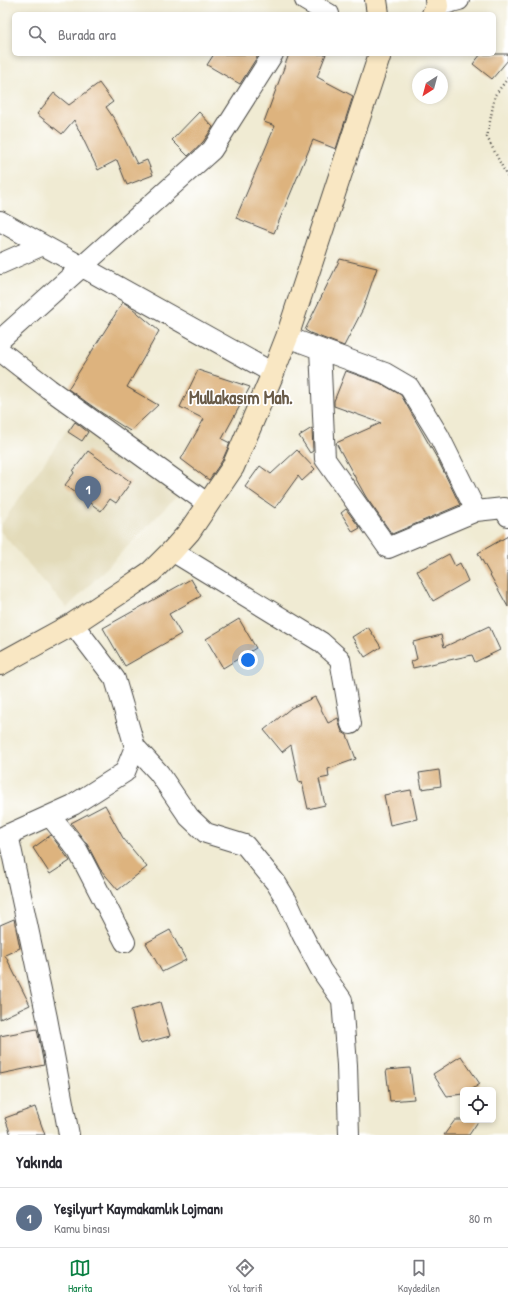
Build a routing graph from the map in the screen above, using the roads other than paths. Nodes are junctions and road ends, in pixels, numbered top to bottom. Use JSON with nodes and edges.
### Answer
{"nodes":[{"id":1,"x":376,"y":0,"type":"edge"},
{"id":2,"x":459,"y":0,"type":"edge"},
{"id":3,"x":303,"y":5,"type":"edge"},
{"id":4,"x":435,"y":7,"type":"edge"},
{"id":5,"x":323,"y":12,"type":"edge"},
{"id":6,"x":378,"y":12,"type":"edge"},
{"id":7,"x":272,"y":56,"type":"edge"},
{"id":8,"x":379,"y":56,"type":"edge"},
{"id":9,"x":0,"y":221,"type":"edge"},
{"id":10,"x":43,"y":245,"type":"junction"},
{"id":11,"x":0,"y":264,"type":"edge"},
{"id":12,"x":80,"y":266,"type":"junction"},
{"id":13,"x":287,"y":337,"type":"junction"},
{"id":14,"x":0,"y":340,"type":"edge"},
{"id":15,"x":320,"y":349,"type":"junction"},
{"id":16,"x":0,"y":351,"type":"edge"},
{"id":17,"x":273,"y":373,"type":"junction"},
{"id":18,"x":208,"y":504,"type":"junction"},
{"id":19,"x":476,"y":511,"type":"junction"},
{"id":20,"x":508,"y":516,"type":"edge"},
{"id":21,"x":172,"y":551,"type":"junction"},
{"id":22,"x":73,"y":624,"type":"junction"},
{"id":23,"x":0,"y":664,"type":"edge"},
{"id":24,"x":351,"y":724,"type":"dead end"},
{"id":25,"x":135,"y":747,"type":"junction"},
{"id":26,"x":50,"y":816,"type":"junction"},
{"id":27,"x":4,"y":836,"type":"edge"},
{"id":28,"x":125,"y":942,"type":"dead end"},
{"id":29,"x":69,"y":1135,"type":"edge"},
{"id":30,"x":349,"y":1135,"type":"edge"}],
"edges":[{"from":1,"to":6,"type":"main road"},
{"from":2,"to":4,"type":"street"},
{"from":3,"to":5,"type":"street"},
{"from":7,"to":12,"type":"street"},
{"from":8,"to":13,"type":"main road"},
{"from":9,"to":10,"type":"street"},
{"from":10,"to":11,"type":"street"},
{"from":10,"to":12,"type":"street"},
{"from":12,"to":14,"type":"street"},
{"from":12,"to":17,"type":"street"},
{"from":13,"to":15,"type":"street"},
{"from":13,"to":17,"type":"main road"},
{"from":15,"to":19,"type":"street"},
{"from":15,"to":19,"type":"street"},
{"from":16,"to":18,"type":"street"},
{"from":17,"to":18,"type":"main road"},
{"from":18,"to":21,"type":"main road"},
{"from":19,"to":20,"type":"street"},
{"from":21,"to":22,"type":"main road"},
{"from":21,"to":24,"type":"street"},
{"from":22,"to":23,"type":"main road"},
{"from":22,"to":25,"type":"street"},
{"from":25,"to":26,"type":"street"},
{"from":25,"to":30,"type":"street"},
{"from":26,"to":27,"type":"street"},
{"from":26,"to":28,"type":"street"},
{"from":27,"to":29,"type":"street"}]}
